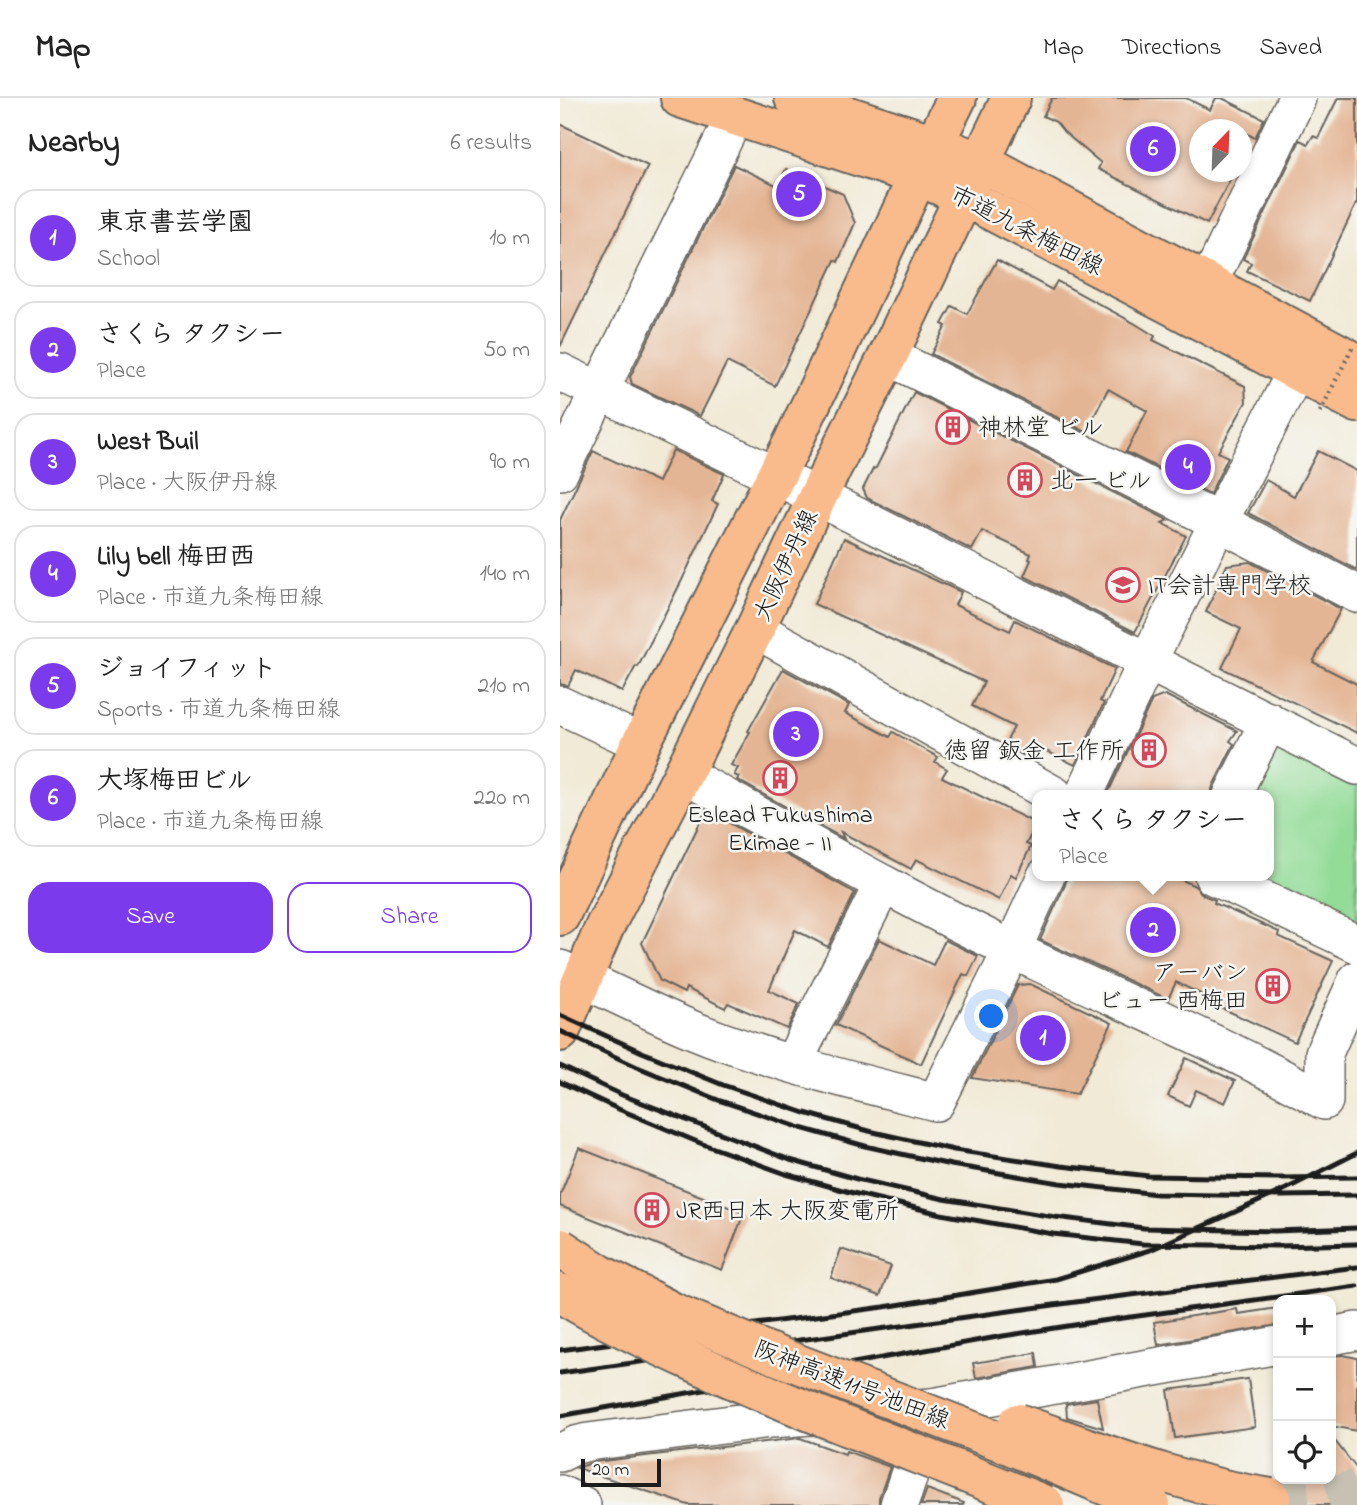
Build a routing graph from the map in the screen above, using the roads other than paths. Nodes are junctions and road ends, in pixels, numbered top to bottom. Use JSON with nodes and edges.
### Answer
{"nodes":[{"id":1,"x":680,"y":98,"type":"edge"},
{"id":2,"x":794,"y":98,"type":"edge"},
{"id":3,"x":957,"y":98,"type":"edge"},
{"id":4,"x":1011,"y":98,"type":"edge"},
{"id":5,"x":1297,"y":98,"type":"edge"},
{"id":6,"x":735,"y":116,"type":"junction"},
{"id":7,"x":926,"y":160,"type":"junction"},
{"id":8,"x":981,"y":162,"type":"junction"},
{"id":9,"x":963,"y":196,"type":"junction"},
{"id":10,"x":1208,"y":284,"type":"junction"},
{"id":11,"x":1356,"y":354,"type":"edge"},
{"id":12,"x":888,"y":356,"type":"junction"},
{"id":13,"x":1296,"y":371,"type":"junction"},
{"id":14,"x":560,"y":372,"type":"edge"},
{"id":15,"x":599,"y":391,"type":"junction"},
{"id":16,"x":1357,"y":404,"type":"edge"},
{"id":17,"x":560,"y":471,"type":"edge"},
{"id":18,"x":776,"y":476,"type":"junction"},
{"id":19,"x":817,"y":498,"type":"junction"},
{"id":20,"x":1219,"y":522,"type":"junction"},
{"id":21,"x":1357,"y":594,"type":"edge"},
{"id":22,"x":755,"y":629,"type":"junction"},
{"id":23,"x":1147,"y":662,"type":"junction"},
{"id":24,"x":560,"y":705,"type":"edge"},
{"id":25,"x":1269,"y":721,"type":"junction"},
{"id":26,"x":641,"y":743,"type":"junction"},
{"id":27,"x":1357,"y":766,"type":"edge"},
{"id":28,"x":683,"y":774,"type":"junction"},
{"id":29,"x":1045,"y":790,"type":"edge"},
{"id":30,"x":1086,"y":790,"type":"edge"},
{"id":31,"x":1234,"y":790,"type":"edge"},
{"id":32,"x":1044,"y":881,"type":"edge"},
{"id":33,"x":1224,"y":881,"type":"edge"},
{"id":34,"x":883,"y":884,"type":"junction"},
{"id":35,"x":560,"y":916,"type":"edge"},
{"id":36,"x":1357,"y":944,"type":"edge"},
{"id":37,"x":1012,"y":950,"type":"junction"},
{"id":38,"x":571,"y":974,"type":"edge"},
{"id":39,"x":1357,"y":980,"type":"edge"},
{"id":40,"x":560,"y":1032,"type":"edge"},
{"id":41,"x":793,"y":1063,"type":"junction"},
{"id":42,"x":560,"y":1248,"type":"edge"},
{"id":43,"x":560,"y":1293,"type":"edge"},
{"id":44,"x":1357,"y":1331,"type":"edge"},
{"id":45,"x":1336,"y":1335,"type":"edge"},
{"id":46,"x":1273,"y":1346,"type":"edge"},
{"id":47,"x":780,"y":1357,"type":"junction"},
{"id":48,"x":932,"y":1408,"type":"junction"},
{"id":49,"x":560,"y":1453,"type":"edge"},
{"id":50,"x":560,"y":1494,"type":"edge"},
{"id":51,"x":1271,"y":1498,"type":"dead end"},
{"id":52,"x":582,"y":1505,"type":"edge"},
{"id":53,"x":899,"y":1505,"type":"edge"},
{"id":54,"x":1045,"y":1505,"type":"edge"},
{"id":55,"x":1151,"y":1505,"type":"edge"}],
"edges":[{"from":1,"to":6,"type":"main road","name":"市道九条梅田線"},
{"from":2,"to":7,"type":"main road","name":"市道九条梅田線"},
{"from":3,"to":7,"type":"main road","name":"大阪伊丹線"},
{"from":4,"to":8,"type":"main road","name":"大阪伊丹線"},
{"from":5,"to":10,"type":"street"},
{"from":6,"to":7,"type":"main road","name":"市道九条梅田線"},
{"from":6,"to":15,"type":"street"},
{"from":7,"to":8,"type":"main road","name":"市道九条梅田線"},
{"from":7,"to":9,"type":"main road","name":"市道九条梅田線"},
{"from":7,"to":18,"type":"main road","name":"大阪伊丹線"},
{"from":8,"to":9,"type":"main road","name":"大阪伊丹線"},
{"from":8,"to":10,"type":"main road","name":"市道九条梅田線"},
{"from":9,"to":12,"type":"main road","name":"大阪伊丹線"},
{"from":9,"to":13,"type":"main road","name":"市道九条梅田線"},
{"from":10,"to":11,"type":"main road","name":"市道九条梅田線"},
{"from":12,"to":19,"type":"main road","name":"大阪伊丹線"},
{"from":12,"to":20,"type":"street"},
{"from":13,"to":16,"type":"main road","name":"市道九条梅田線"},
{"from":13,"to":20,"type":"street"},
{"from":14,"to":15,"type":"street"},
{"from":15,"to":17,"type":"street"},
{"from":15,"to":18,"type":"street"},
{"from":18,"to":19,"type":"street"},
{"from":18,"to":26,"type":"main road","name":"大阪伊丹線"},
{"from":19,"to":22,"type":"main road","name":"大阪伊丹線"},
{"from":19,"to":23,"type":"street"},
{"from":20,"to":21,"type":"street"},
{"from":20,"to":23,"type":"street"},
{"from":22,"to":28,"type":"main road","name":"大阪伊丹線"},
{"from":22,"to":29,"type":"street"},
{"from":23,"to":25,"type":"street"},
{"from":23,"to":30,"type":"street"},
{"from":24,"to":26,"type":"street"},
{"from":25,"to":27,"type":"street"},
{"from":25,"to":31,"type":"street"},
{"from":26,"to":35,"type":"main road","name":"大阪伊丹線"},
{"from":28,"to":34,"type":"street"},
{"from":28,"to":38,"type":"main road","name":"大阪伊丹線"},
{"from":32,"to":37,"type":"street"},
{"from":33,"to":36,"type":"street"},
{"from":34,"to":37,"type":"street"},
{"from":34,"to":41,"type":"street"},
{"from":37,"to":39,"type":"street"},
{"from":37,"to":41,"type":"street"},
{"from":38,"to":40,"type":"main road","name":"大阪伊丹線"},
{"from":38,"to":41,"type":"street"},
{"from":42,"to":47,"type":"main road","name":"阪神高速11号池田線","bridge":true},
{"from":43,"to":54,"type":"main road","name":"阪神高速11号池田線","bridge":true},
{"from":44,"to":45,"type":"street"},
{"from":46,"to":48,"type":"street"},
{"from":47,"to":51,"type":"main road","bridge":true},
{"from":47,"to":55,"type":"main road","name":"阪神高速11号池田線","bridge":true},
{"from":48,"to":49,"type":"street"},
{"from":48,"to":53,"type":"street"},
{"from":50,"to":52,"type":"street"}]}
